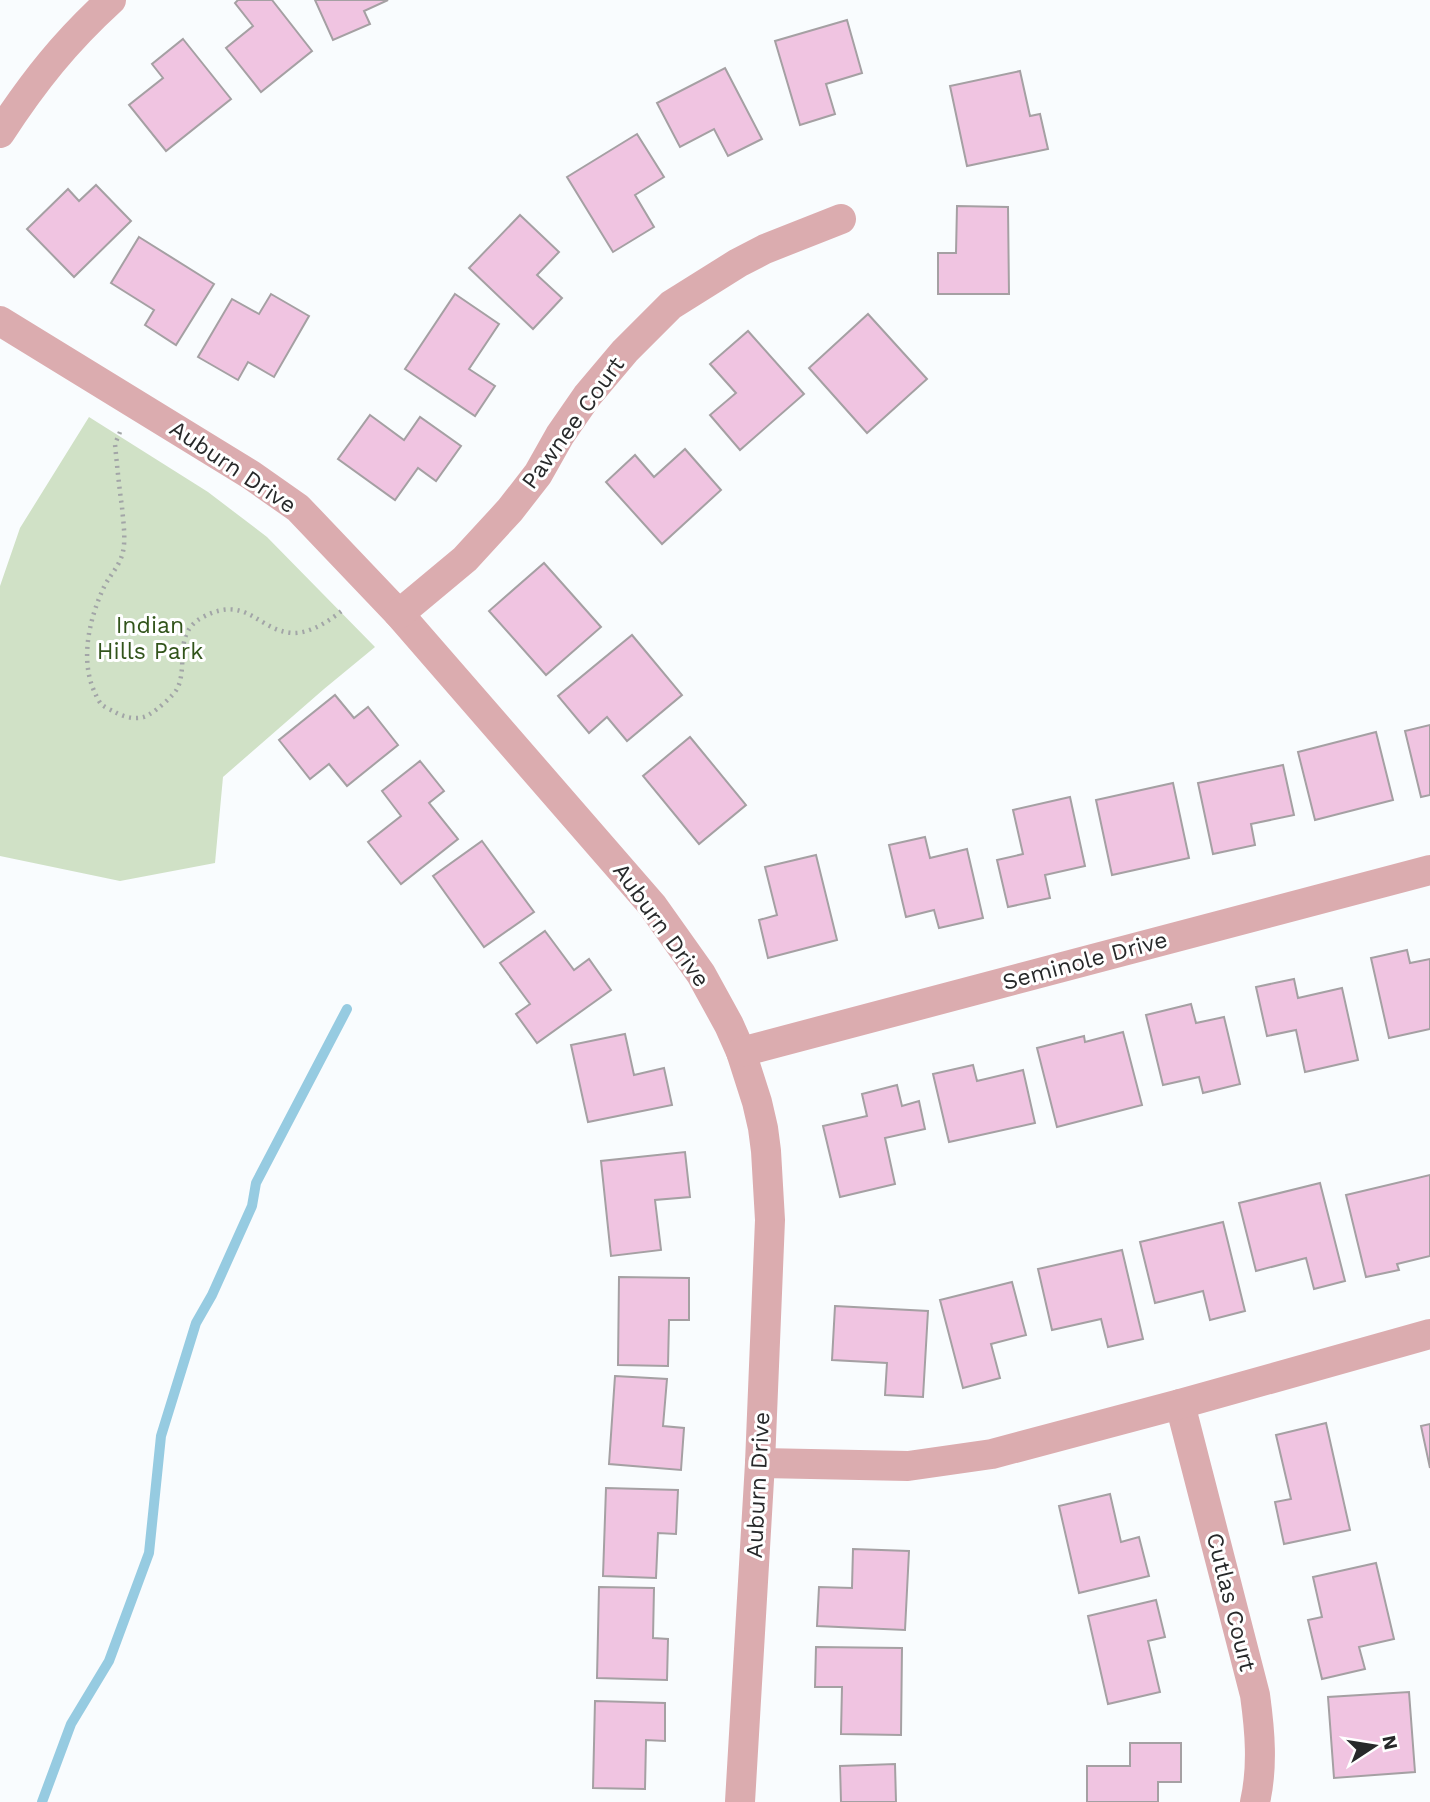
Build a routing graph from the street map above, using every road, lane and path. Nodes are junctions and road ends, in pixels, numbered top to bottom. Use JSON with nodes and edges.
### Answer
{"nodes":[{"id":1,"x":111,"y":0,"type":"edge"},
{"id":2,"x":0,"y":134,"type":"edge"},
{"id":3,"x":841,"y":219,"type":"dead end"},
{"id":4,"x":0,"y":321,"type":"edge"},
{"id":5,"x":120,"y":432,"type":"dead end"},
{"id":6,"x":344,"y":609,"type":"dead end"},
{"id":7,"x":398,"y":614,"type":"junction"},
{"id":8,"x":1430,"y":870,"type":"edge"},
{"id":9,"x":741,"y":1052,"type":"junction"},
{"id":10,"x":1430,"y":1334,"type":"edge"},
{"id":11,"x":1180,"y":1404,"type":"junction"},
{"id":12,"x":760,"y":1463,"type":"junction"},
{"id":13,"x":740,"y":1802,"type":"edge"},
{"id":14,"x":1255,"y":1802,"type":"edge"}],
"edges":[{"from":1,"to":2,"type":"street"},
{"from":3,"to":7,"type":"street","name":"Pawnee Court"},
{"from":4,"to":7,"type":"street","name":"Auburn Drive"},
{"from":5,"to":6,"type":"path"},
{"from":7,"to":9,"type":"street","name":"Auburn Drive"},
{"from":8,"to":9,"type":"street","name":"Seminole Drive"},
{"from":9,"to":12,"type":"street","name":"Auburn Drive"},
{"from":10,"to":11,"type":"street"},
{"from":11,"to":12,"type":"street"},
{"from":11,"to":14,"type":"street","name":"Cutlas Court"},
{"from":12,"to":13,"type":"street","name":"Auburn Drive"}]}
